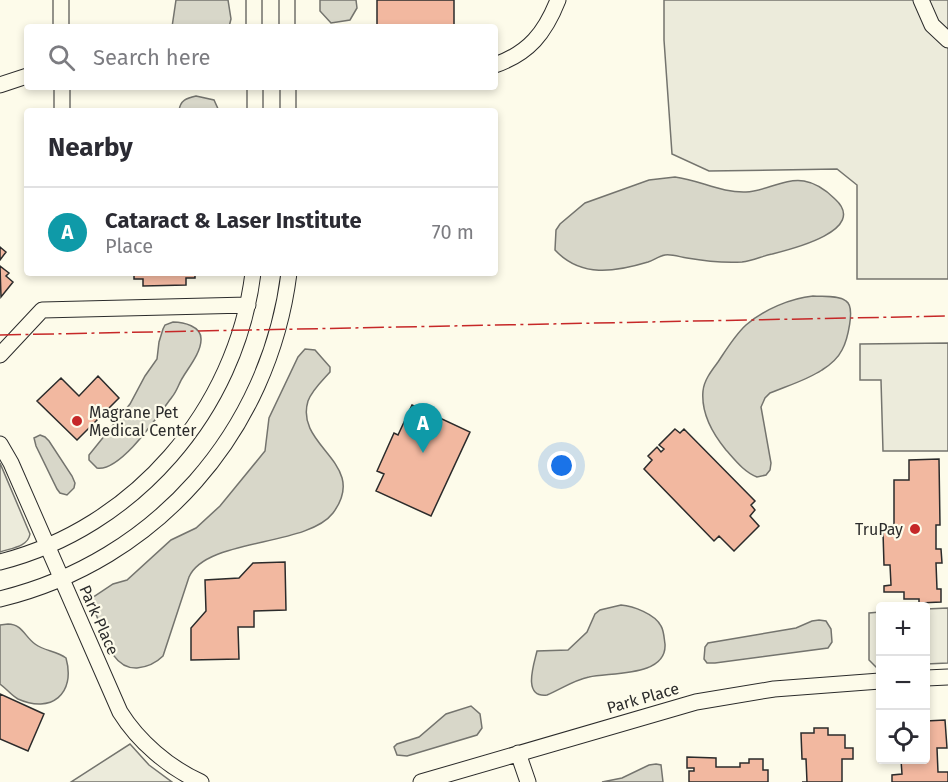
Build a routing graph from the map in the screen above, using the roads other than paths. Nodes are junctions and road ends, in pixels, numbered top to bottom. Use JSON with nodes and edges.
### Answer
{"nodes":[{"id":1,"x":61,"y":0,"type":"edge"},
{"id":2,"x":254,"y":0,"type":"edge"},
{"id":3,"x":287,"y":0,"type":"edge"},
{"id":4,"x":558,"y":0,"type":"edge"},
{"id":5,"x":921,"y":0,"type":"edge"},
{"id":6,"x":61,"y":24,"type":"edge"},
{"id":7,"x":254,"y":24,"type":"edge"},
{"id":8,"x":287,"y":24,"type":"edge"},
{"id":9,"x":948,"y":40,"type":"edge"},
{"id":10,"x":498,"y":63,"type":"edge"},
{"id":11,"x":24,"y":77,"type":"edge"},
{"id":12,"x":0,"y":85,"type":"edge"},
{"id":13,"x":62,"y":90,"type":"edge"},
{"id":14,"x":255,"y":90,"type":"edge"},
{"id":15,"x":288,"y":90,"type":"edge"},
{"id":16,"x":62,"y":108,"type":"edge"},
{"id":17,"x":255,"y":108,"type":"edge"},
{"id":18,"x":288,"y":108,"type":"edge"},
{"id":19,"x":253,"y":276,"type":"edge"},
{"id":20,"x":288,"y":276,"type":"edge"},
{"id":21,"x":248,"y":305,"type":"junction"},
{"id":22,"x":0,"y":356,"type":"edge"},
{"id":23,"x":0,"y":444,"type":"edge"},
{"id":24,"x":48,"y":546,"type":"junction"},
{"id":25,"x":0,"y":562,"type":"edge"},
{"id":26,"x":62,"y":579,"type":"junction"},
{"id":27,"x":0,"y":599,"type":"edge"},
{"id":28,"x":948,"y":677,"type":"edge"},
{"id":29,"x":930,"y":678,"type":"edge"},
{"id":30,"x":876,"y":681,"type":"edge"},
{"id":31,"x":518,"y":753,"type":"junction"},
{"id":32,"x":201,"y":782,"type":"edge"},
{"id":33,"x":421,"y":782,"type":"edge"},
{"id":34,"x":528,"y":782,"type":"edge"}],
"edges":[{"from":1,"to":6,"type":"street"},
{"from":2,"to":7,"type":"street"},
{"from":3,"to":8,"type":"street"},
{"from":4,"to":10,"type":"street"},
{"from":5,"to":9,"type":"street"},
{"from":11,"to":12,"type":"street"},
{"from":13,"to":16,"type":"street"},
{"from":14,"to":17,"type":"street"},
{"from":15,"to":18,"type":"street"},
{"from":19,"to":21,"type":"street"},
{"from":20,"to":26,"type":"street"},
{"from":21,"to":22,"type":"street"},
{"from":21,"to":24,"type":"street"},
{"from":23,"to":24,"type":"street","name":"Park Place"},
{"from":24,"to":25,"type":"street"},
{"from":24,"to":26,"type":"street","name":"Park Place"},
{"from":26,"to":27,"type":"street"},
{"from":26,"to":32,"type":"street","name":"Park Place"},
{"from":28,"to":29,"type":"street"},
{"from":30,"to":31,"type":"street","name":"Park Place"},
{"from":31,"to":33,"type":"street","name":"Park Place"},
{"from":31,"to":34,"type":"street"}]}
